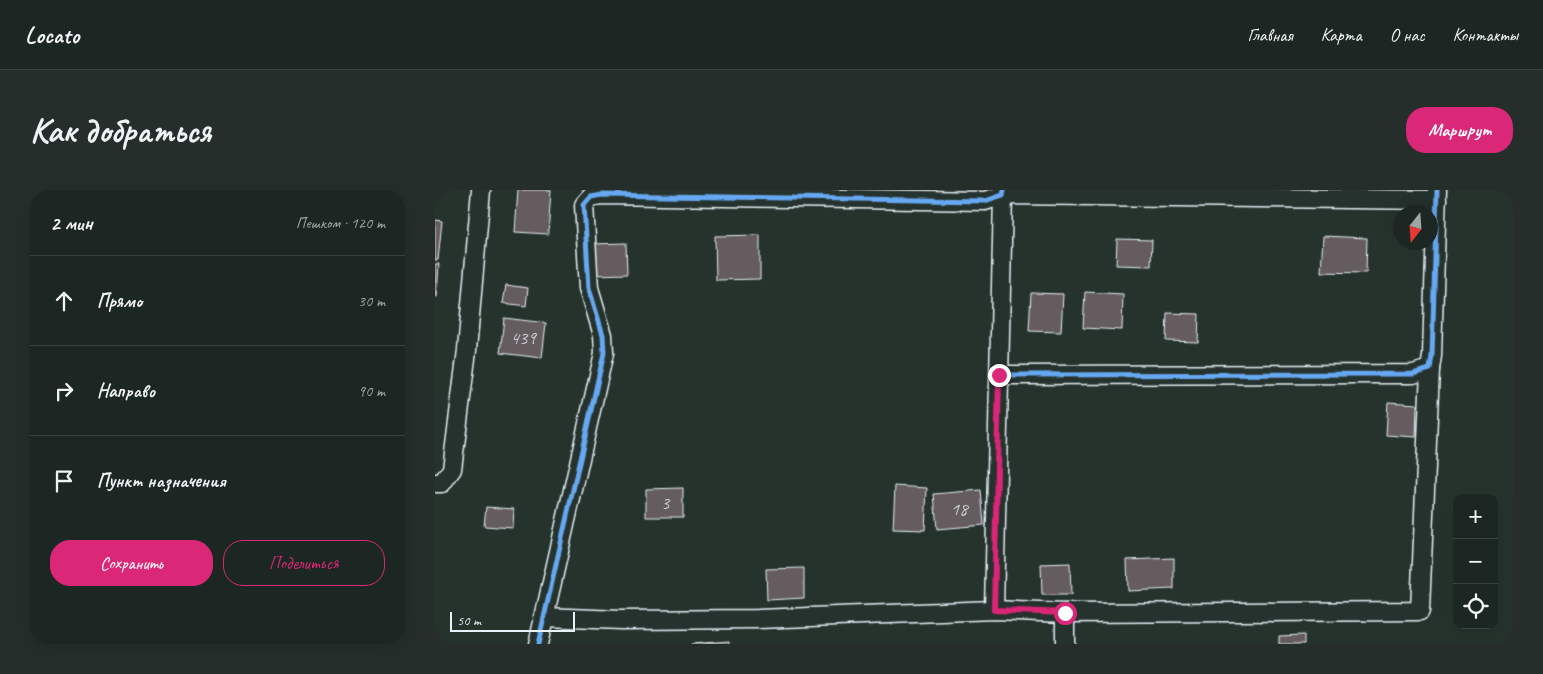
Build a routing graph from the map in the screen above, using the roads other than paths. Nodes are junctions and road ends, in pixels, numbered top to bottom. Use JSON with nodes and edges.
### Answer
{"nodes":[{"id":1,"x":481,"y":190,"type":"edge"},
{"id":2,"x":1003,"y":192,"type":"edge"},
{"id":3,"x":1437,"y":195,"type":"edge"},
{"id":4,"x":1430,"y":369,"type":"junction"},
{"id":5,"x":999,"y":375,"type":"junction"},
{"id":6,"x":435,"y":483,"type":"edge"},
{"id":7,"x":994,"y":610,"type":"junction"},
{"id":8,"x":1065,"y":613,"type":"junction"},
{"id":9,"x":543,"y":618,"type":"junction"},
{"id":10,"x":537,"y":644,"type":"edge"},
{"id":11,"x":1065,"y":644,"type":"edge"}],
"edges":[{"from":1,"to":6,"type":"street"},
{"from":2,"to":3,"type":"street"},
{"from":2,"to":5,"type":"street"},
{"from":2,"to":9,"type":"street"},
{"from":3,"to":4,"type":"street"},
{"from":4,"to":5,"type":"street"},
{"from":4,"to":8,"type":"street"},
{"from":5,"to":7,"type":"street"},
{"from":7,"to":8,"type":"street"},
{"from":7,"to":9,"type":"street"},
{"from":8,"to":11,"type":"street"},
{"from":9,"to":10,"type":"street"}]}
